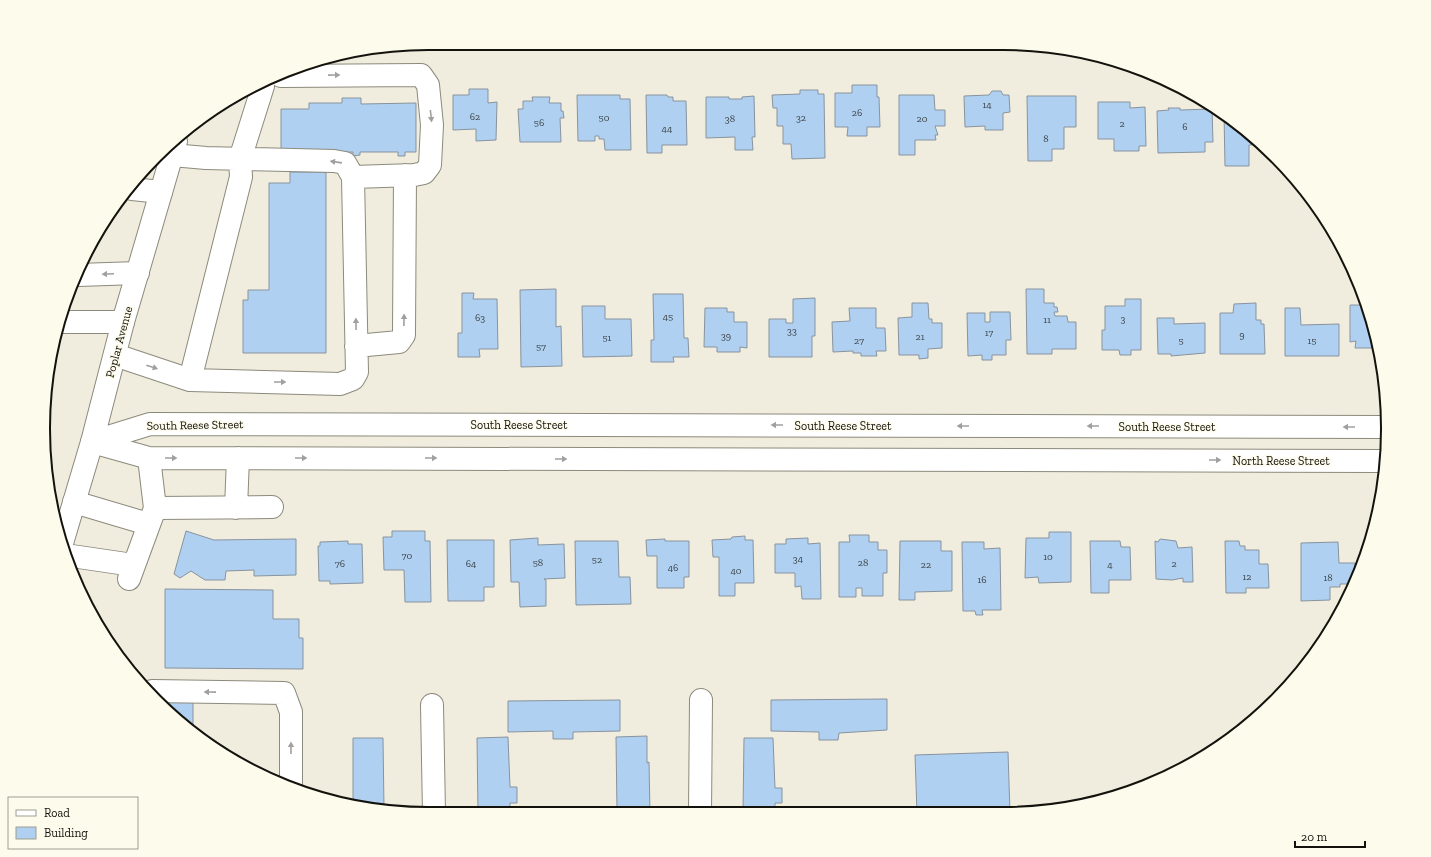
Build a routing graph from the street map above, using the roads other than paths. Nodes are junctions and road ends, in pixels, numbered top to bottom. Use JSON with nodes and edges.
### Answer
{"nodes":[{"id":1,"x":292,"y":76,"type":"edge"},
{"id":2,"x":262,"y":88,"type":"edge"},
{"id":3,"x":174,"y":148,"type":"edge"},
{"id":4,"x":174,"y":149,"type":"edge"},
{"id":5,"x":240,"y":159,"type":"junction"},
{"id":6,"x":405,"y":175,"type":"junction"},
{"id":7,"x":354,"y":177,"type":"junction"},
{"id":8,"x":135,"y":189,"type":"edge"},
{"id":9,"x":161,"y":192,"type":"junction"},
{"id":10,"x":138,"y":273,"type":"junction"},
{"id":11,"x":83,"y":275,"type":"edge"},
{"id":12,"x":66,"y":322,"type":"edge"},
{"id":13,"x":123,"y":322,"type":"junction"},
{"id":14,"x":356,"y":346,"type":"junction"},
{"id":15,"x":115,"y":355,"type":"junction"},
{"id":16,"x":190,"y":380,"type":"junction"},
{"id":17,"x":1176,"y":427,"type":"junction"},
{"id":18,"x":1381,"y":427,"type":"edge"},
{"id":19,"x":92,"y":442,"type":"junction"},
{"id":20,"x":149,"y":458,"type":"junction"},
{"id":21,"x":238,"y":458,"type":"junction"},
{"id":22,"x":1176,"y":460,"type":"junction"},
{"id":23,"x":1379,"y":461,"type":"edge"},
{"id":24,"x":74,"y":502,"type":"junction"},
{"id":25,"x":272,"y":507,"type":"dead end"},
{"id":26,"x":236,"y":508,"type":"junction"},
{"id":27,"x":151,"y":516,"type":"junction"},
{"id":28,"x":65,"y":532,"type":"edge"},
{"id":29,"x":73,"y":557,"type":"edge"},
{"id":30,"x":156,"y":691,"type":"edge"},
{"id":31,"x":701,"y":700,"type":"dead end"},
{"id":32,"x":432,"y":705,"type":"dead end"},
{"id":33,"x":291,"y":781,"type":"edge"},
{"id":34,"x":434,"y":807,"type":"edge"},
{"id":35,"x":700,"y":807,"type":"edge"}],
"edges":[{"from":1,"to":6,"type":"street","one_way":true},
{"from":2,"to":5,"type":"street"},
{"from":3,"to":5,"type":"street"},
{"from":4,"to":9,"type":"street","name":"Poplar Avenue"},
{"from":7,"to":5,"type":"street","one_way":true},
{"from":5,"to":16,"type":"street"},
{"from":6,"to":7,"type":"street"},
{"from":14,"to":6,"type":"street","one_way":true},
{"from":14,"to":7,"type":"street","one_way":true},
{"from":8,"to":9,"type":"street"},
{"from":9,"to":10,"type":"street","name":"Poplar Avenue"},
{"from":10,"to":11,"type":"street","one_way":true},
{"from":10,"to":13,"type":"street","name":"Poplar Avenue"},
{"from":12,"to":13,"type":"street"},
{"from":13,"to":15,"type":"street","name":"Poplar Avenue"},
{"from":16,"to":14,"type":"street","one_way":true},
{"from":15,"to":16,"type":"street","one_way":true},
{"from":15,"to":19,"type":"street","name":"Poplar Avenue"},
{"from":18,"to":17,"type":"street","name":"South Reese Street","one_way":true},
{"from":17,"to":19,"type":"street","name":"South Reese Street","one_way":true},
{"from":17,"to":22,"type":"street"},
{"from":19,"to":20,"type":"street"},
{"from":19,"to":24,"type":"street","name":"Poplar Avenue"},
{"from":20,"to":21,"type":"street","one_way":true},
{"from":20,"to":27,"type":"street"},
{"from":21,"to":22,"type":"street","one_way":true},
{"from":21,"to":26,"type":"street"},
{"from":22,"to":23,"type":"street","name":"North Reese Street","one_way":true},
{"from":24,"to":27,"type":"street"},
{"from":24,"to":28,"type":"street","name":"Poplar Avenue"},
{"from":25,"to":26,"type":"street"},
{"from":26,"to":27,"type":"street"},
{"from":27,"to":29,"type":"street"},
{"from":33,"to":30,"type":"street","one_way":true},
{"from":31,"to":35,"type":"street"},
{"from":32,"to":34,"type":"street"}]}
